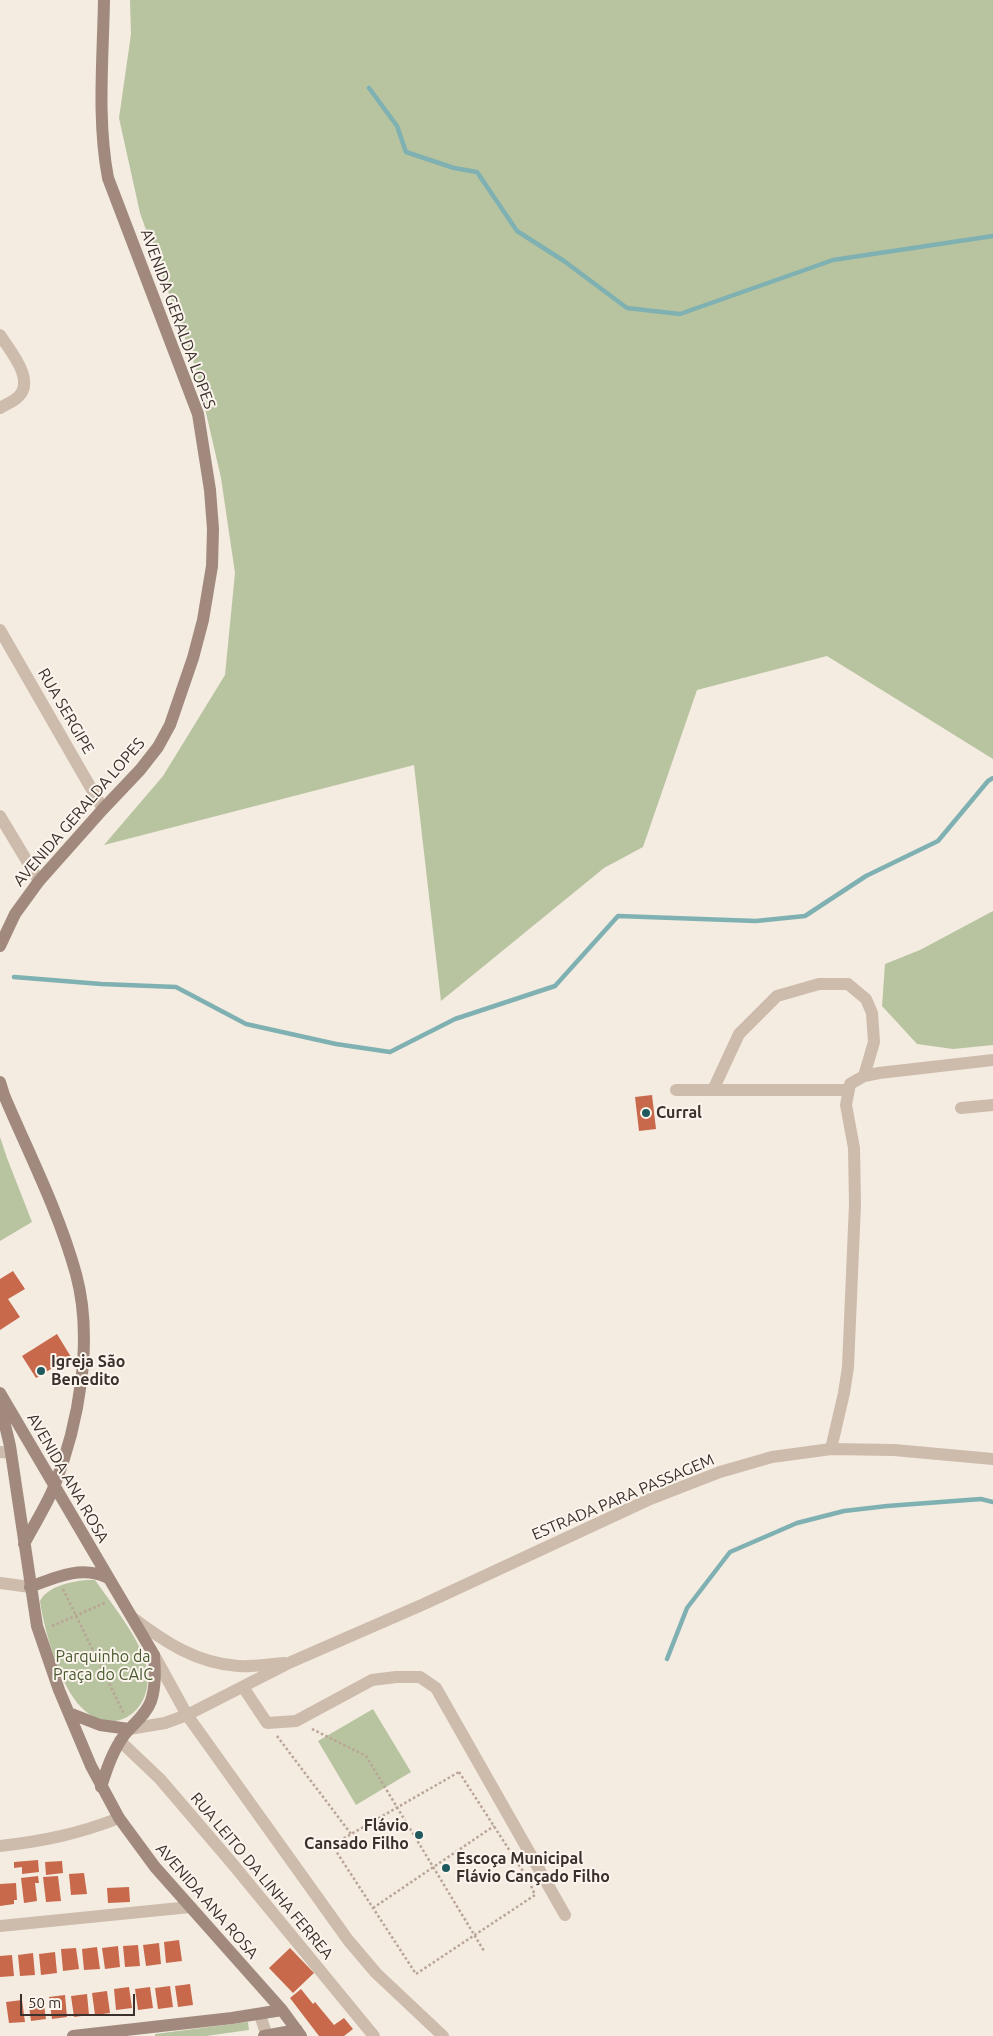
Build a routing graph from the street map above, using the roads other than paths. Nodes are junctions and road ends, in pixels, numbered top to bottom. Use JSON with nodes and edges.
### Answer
{"nodes":[{"id":1,"x":104,"y":0,"type":"edge"},
{"id":2,"x":0,"y":335,"type":"edge"},
{"id":3,"x":0,"y":408,"type":"edge"},
{"id":4,"x":0,"y":630,"type":"edge"},
{"id":5,"x":103,"y":809,"type":"junction"},
{"id":6,"x":0,"y":816,"type":"edge"},
{"id":7,"x":39,"y":881,"type":"junction"},
{"id":8,"x":0,"y":946,"type":"edge"},
{"id":9,"x":993,"y":1060,"type":"edge"},
{"id":10,"x":864,"y":1076,"type":"junction"},
{"id":11,"x":0,"y":1082,"type":"edge"},
{"id":12,"x":676,"y":1090,"type":"dead end"},
{"id":13,"x":713,"y":1090,"type":"junction"},
{"id":14,"x":848,"y":1090,"type":"junction"},
{"id":15,"x":993,"y":1105,"type":"edge"},
{"id":16,"x":961,"y":1108,"type":"dead end"},
{"id":17,"x":0,"y":1394,"type":"edge"},
{"id":18,"x":0,"y":1404,"type":"edge"},
{"id":19,"x":831,"y":1449,"type":"junction"},
{"id":20,"x":6,"y":1453,"type":"edge"},
{"id":21,"x":993,"y":1459,"type":"edge"},
{"id":22,"x":54,"y":1487,"type":"junction"},
{"id":23,"x":24,"y":1544,"type":"junction"},
{"id":24,"x":108,"y":1578,"type":"junction"},
{"id":25,"x":0,"y":1583,"type":"edge"},
{"id":26,"x":30,"y":1587,"type":"junction"},
{"id":27,"x":133,"y":1618,"type":"junction"},
{"id":28,"x":154,"y":1655,"type":"junction"},
{"id":29,"x":292,"y":1662,"type":"junction"},
{"id":30,"x":243,"y":1687,"type":"junction"},
{"id":31,"x":69,"y":1713,"type":"junction"},
{"id":32,"x":188,"y":1715,"type":"junction"},
{"id":33,"x":129,"y":1729,"type":"junction"},
{"id":34,"x":120,"y":1741,"type":"junction"},
{"id":35,"x":101,"y":1787,"type":"junction"},
{"id":36,"x":119,"y":1818,"type":"junction"},
{"id":37,"x":0,"y":1846,"type":"edge"},
{"id":38,"x":190,"y":1907,"type":"junction"},
{"id":39,"x":565,"y":1915,"type":"dead end"},
{"id":40,"x":0,"y":1926,"type":"edge"},
{"id":41,"x":282,"y":2010,"type":"junction"},
{"id":42,"x":260,"y":2015,"type":"junction"},
{"id":43,"x":145,"y":2032,"type":"edge"},
{"id":44,"x":299,"y":2033,"type":"edge"},
{"id":45,"x":73,"y":2036,"type":"edge"},
{"id":46,"x":266,"y":2036,"type":"edge"},
{"id":47,"x":374,"y":2036,"type":"edge"},
{"id":48,"x":442,"y":2036,"type":"edge"}],
"edges":[{"from":1,"to":5,"type":"main road","name":"AVENIDA GERALDA LOPES"},
{"from":2,"to":3,"type":"street"},
{"from":4,"to":5,"type":"street","name":"RUA SERGIPE"},
{"from":5,"to":7,"type":"main road","name":"AVENIDA GERALDA LOPES"},
{"from":6,"to":7,"type":"street"},
{"from":7,"to":8,"type":"main road","name":"AVENIDA GERALDA LOPES"},
{"from":9,"to":10,"type":"street"},
{"from":10,"to":13,"type":"street"},
{"from":10,"to":14,"type":"street"},
{"from":11,"to":22,"type":"main road"},
{"from":12,"to":13,"type":"street"},
{"from":13,"to":14,"type":"street"},
{"from":14,"to":19,"type":"street"},
{"from":15,"to":16,"type":"street"},
{"from":17,"to":22,"type":"main road","name":"AVENIDA ANA ROSA"},
{"from":18,"to":20,"type":"main road","name":"AVENIDA ANA ROSA"},
{"from":19,"to":21,"type":"street","name":"ESTRADA PARA PASSAGEM"},
{"from":19,"to":29,"type":"street","name":"ESTRADA PARA PASSAGEM"},
{"from":20,"to":23,"type":"main road","name":"AVENIDA ANA ROSA"},
{"from":22,"to":23,"type":"main road"},
{"from":22,"to":24,"type":"main road","name":"AVENIDA ANA ROSA"},
{"from":23,"to":26,"type":"main road","name":"AVENIDA ANA ROSA"},
{"from":24,"to":26,"type":"main road"},
{"from":24,"to":27,"type":"main road","name":"AVENIDA ANA ROSA"},
{"from":25,"to":26,"type":"street"},
{"from":26,"to":31,"type":"main road","name":"AVENIDA ANA ROSA"},
{"from":27,"to":28,"type":"main road","name":"AVENIDA ANA ROSA"},
{"from":27,"to":29,"type":"street"},
{"from":28,"to":32,"type":"street"},
{"from":28,"to":33,"type":"main road"},
{"from":29,"to":30,"type":"street","name":"ESTRADA PARA PASSAGEM"},
{"from":30,"to":32,"type":"street","name":"ESTRADA PARA PASSAGEM"},
{"from":30,"to":39,"type":"street"},
{"from":31,"to":33,"type":"main road"},
{"from":31,"to":35,"type":"main road","name":"AVENIDA ANA ROSA"},
{"from":32,"to":33,"type":"street","name":"ESTRADA PARA PASSAGEM"},
{"from":32,"to":48,"type":"street"},
{"from":33,"to":34,"type":"main road"},
{"from":34,"to":35,"type":"main road"},
{"from":34,"to":47,"type":"street","name":"RUA LEITO DA LINHA FERREA"},
{"from":35,"to":36,"type":"main road","name":"AVENIDA ANA ROSA"},
{"from":36,"to":37,"type":"street"},
{"from":36,"to":38,"type":"main road","name":"AVENIDA ANA ROSA"},
{"from":38,"to":40,"type":"street"},
{"from":38,"to":41,"type":"main road","name":"AVENIDA ANA ROSA"},
{"from":41,"to":42,"type":"main road"},
{"from":41,"to":44,"type":"main road","name":"AVENIDA ANA ROSA"},
{"from":42,"to":43,"type":"main road"},
{"from":42,"to":46,"type":"street"},
{"from":43,"to":45,"type":"main road"},
{"from":44,"to":46,"type":"main road"}]}
